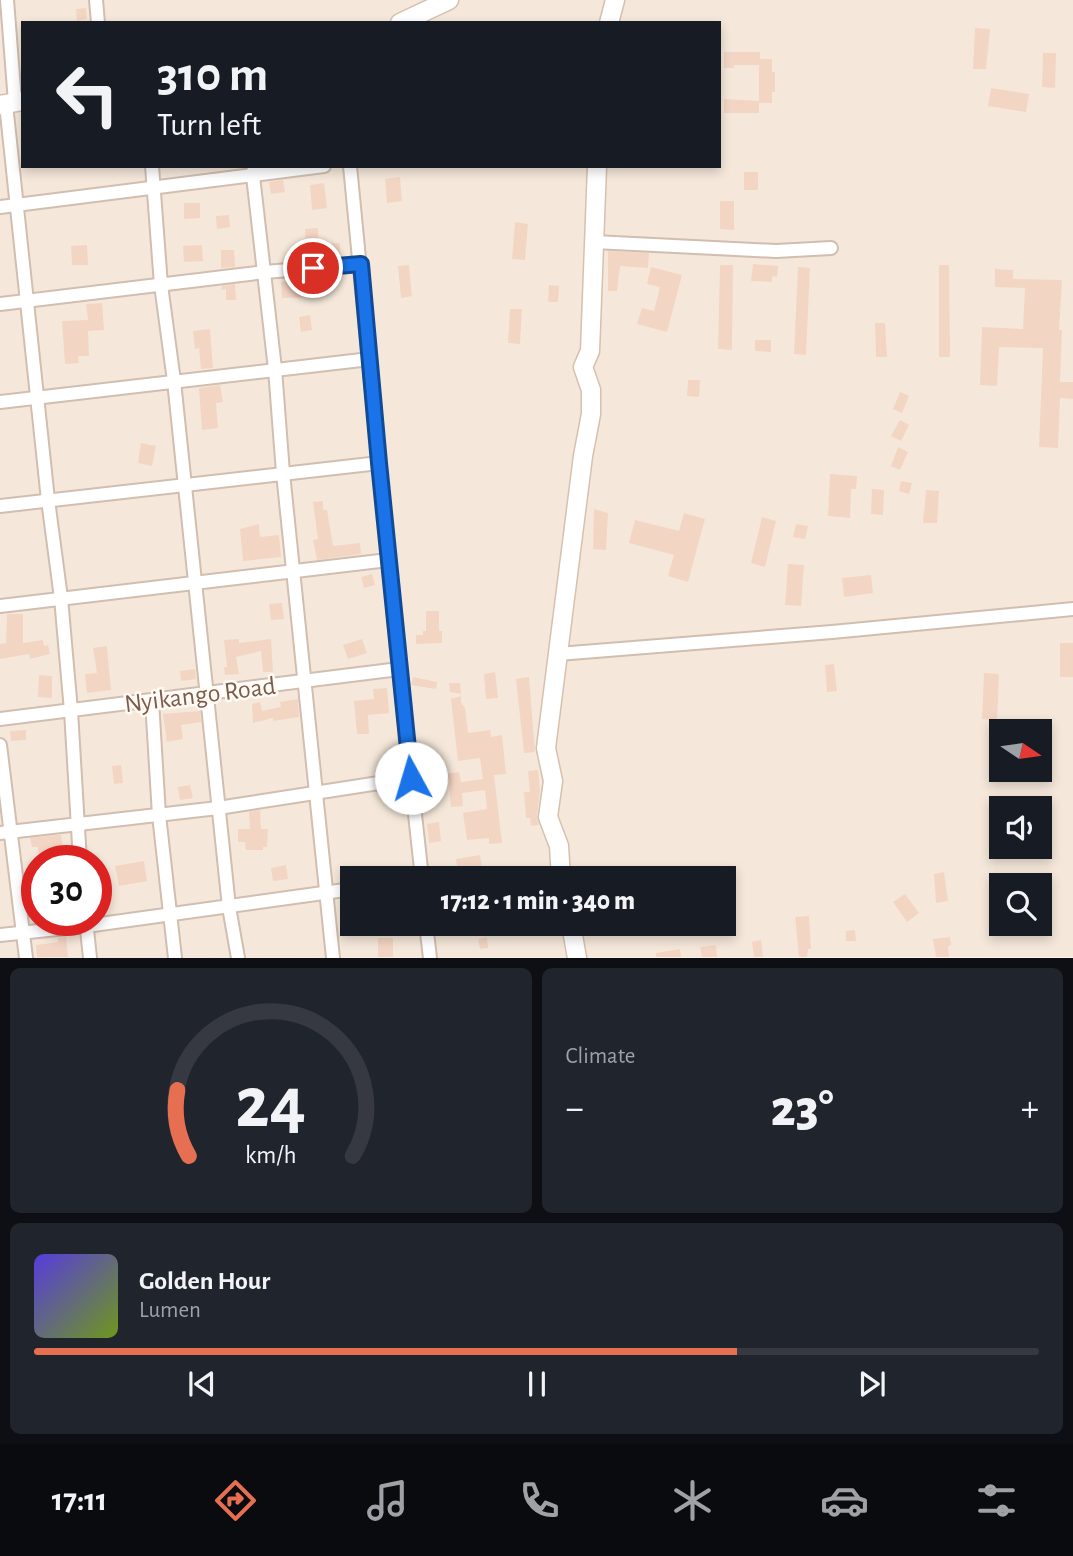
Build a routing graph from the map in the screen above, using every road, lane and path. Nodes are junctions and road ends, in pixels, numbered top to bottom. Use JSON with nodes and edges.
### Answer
{"nodes":[{"id":1,"x":7,"y":0,"type":"edge"},
{"id":2,"x":96,"y":0,"type":"edge"},
{"id":3,"x":449,"y":0,"type":"edge"},
{"id":4,"x":615,"y":0,"type":"edge"},
{"id":5,"x":98,"y":21,"type":"edge"},
{"id":6,"x":404,"y":21,"type":"edge"},
{"id":7,"x":610,"y":21,"type":"edge"},
{"id":8,"x":11,"y":103,"type":"edge"},
{"id":9,"x":152,"y":168,"type":"edge"},
{"id":10,"x":296,"y":168,"type":"edge"},
{"id":11,"x":350,"y":168,"type":"edge"},
{"id":12,"x":597,"y":168,"type":"edge"},
{"id":13,"x":253,"y":171,"type":"edge"},
{"id":14,"x":154,"y":188,"type":"junction"},
{"id":15,"x":18,"y":204,"type":"junction"},
{"id":16,"x":0,"y":207,"type":"edge"},
{"id":17,"x":594,"y":242,"type":"junction"},
{"id":18,"x":831,"y":248,"type":"dead end"},
{"id":19,"x":361,"y":264,"type":"junction"},
{"id":20,"x":265,"y":272,"type":"junction"},
{"id":21,"x":161,"y":285,"type":"junction"},
{"id":22,"x":28,"y":300,"type":"junction"},
{"id":23,"x":0,"y":304,"type":"edge"},
{"id":24,"x":370,"y":359,"type":"junction"},
{"id":25,"x":275,"y":369,"type":"junction"},
{"id":26,"x":174,"y":381,"type":"junction"},
{"id":27,"x":37,"y":397,"type":"junction"},
{"id":28,"x":0,"y":402,"type":"edge"},
{"id":29,"x":379,"y":463,"type":"junction"},
{"id":30,"x":283,"y":473,"type":"junction"},
{"id":31,"x":184,"y":485,"type":"junction"},
{"id":32,"x":48,"y":500,"type":"junction"},
{"id":33,"x":0,"y":506,"type":"edge"},
{"id":34,"x":388,"y":560,"type":"junction"},
{"id":35,"x":292,"y":570,"type":"junction"},
{"id":36,"x":195,"y":582,"type":"junction"},
{"id":37,"x":61,"y":597,"type":"junction"},
{"id":38,"x":0,"y":606,"type":"edge"},
{"id":39,"x":1073,"y":609,"type":"edge"},
{"id":40,"x":558,"y":654,"type":"junction"},
{"id":41,"x":399,"y":669,"type":"junction"},
{"id":42,"x":304,"y":681,"type":"junction"},
{"id":43,"x":206,"y":693,"type":"junction"},
{"id":44,"x":152,"y":701,"type":"junction"},
{"id":45,"x":71,"y":711,"type":"junction"},
{"id":46,"x":0,"y":719,"type":"edge"},
{"id":47,"x":0,"y":745,"type":"edge"},
{"id":48,"x":411,"y":778,"type":"junction"},
{"id":49,"x":316,"y":793,"type":"junction"},
{"id":50,"x":218,"y":808,"type":"junction"},
{"id":51,"x":159,"y":815,"type":"junction"},
{"id":52,"x":76,"y":825,"type":"junction"},
{"id":53,"x":6,"y":832,"type":"edge"},
{"id":54,"x":78,"y":845,"type":"edge"},
{"id":55,"x":421,"y":866,"type":"edge"},
{"id":56,"x":560,"y":866,"type":"edge"},
{"id":57,"x":340,"y":890,"type":"edge"},
{"id":58,"x":327,"y":892,"type":"junction"},
{"id":59,"x":229,"y":906,"type":"junction"},
{"id":60,"x":169,"y":914,"type":"junction"},
{"id":61,"x":21,"y":920,"type":"edge"},
{"id":62,"x":112,"y":920,"type":"edge"},
{"id":63,"x":21,"y":932,"type":"edge"},
{"id":64,"x":0,"y":935,"type":"edge"},
{"id":65,"x":23,"y":936,"type":"edge"},
{"id":66,"x":88,"y":936,"type":"edge"},
{"id":67,"x":427,"y":936,"type":"edge"},
{"id":68,"x":573,"y":936,"type":"edge"},
{"id":69,"x":26,"y":957,"type":"edge"},
{"id":70,"x":90,"y":957,"type":"edge"},
{"id":71,"x":175,"y":957,"type":"edge"},
{"id":72,"x":238,"y":957,"type":"edge"},
{"id":73,"x":333,"y":957,"type":"edge"},
{"id":74,"x":429,"y":957,"type":"edge"},
{"id":75,"x":577,"y":957,"type":"edge"}],
"edges":[{"from":1,"to":8,"type":"street"},
{"from":2,"to":5,"type":"street"},
{"from":3,"to":6,"type":"street"},
{"from":4,"to":7,"type":"street"},
{"from":8,"to":15,"type":"street"},
{"from":9,"to":14,"type":"street"},
{"from":10,"to":13,"type":"street"},
{"from":11,"to":19,"type":"street"},
{"from":12,"to":17,"type":"street"},
{"from":13,"to":14,"type":"street"},
{"from":13,"to":20,"type":"street"},
{"from":14,"to":15,"type":"street"},
{"from":14,"to":21,"type":"street"},
{"from":15,"to":16,"type":"street"},
{"from":15,"to":22,"type":"street"},
{"from":17,"to":18,"type":"street"},
{"from":17,"to":40,"type":"street"},
{"from":19,"to":20,"type":"street"},
{"from":19,"to":24,"type":"street"},
{"from":20,"to":21,"type":"street"},
{"from":20,"to":25,"type":"street"},
{"from":21,"to":22,"type":"street"},
{"from":21,"to":26,"type":"street"},
{"from":22,"to":23,"type":"street"},
{"from":22,"to":27,"type":"street"},
{"from":24,"to":25,"type":"street"},
{"from":24,"to":29,"type":"street"},
{"from":25,"to":26,"type":"street"},
{"from":25,"to":30,"type":"street"},
{"from":26,"to":27,"type":"street"},
{"from":26,"to":31,"type":"street"},
{"from":27,"to":28,"type":"street"},
{"from":27,"to":32,"type":"street"},
{"from":29,"to":30,"type":"street"},
{"from":29,"to":34,"type":"street"},
{"from":30,"to":31,"type":"street"},
{"from":30,"to":35,"type":"street"},
{"from":31,"to":32,"type":"street"},
{"from":31,"to":36,"type":"street"},
{"from":32,"to":33,"type":"street"},
{"from":32,"to":37,"type":"street"},
{"from":34,"to":35,"type":"street"},
{"from":34,"to":41,"type":"street"},
{"from":35,"to":36,"type":"street"},
{"from":35,"to":42,"type":"street"},
{"from":36,"to":37,"type":"street"},
{"from":36,"to":43,"type":"street"},
{"from":37,"to":38,"type":"street"},
{"from":37,"to":45,"type":"street"},
{"from":39,"to":40,"type":"street"},
{"from":40,"to":56,"type":"street"},
{"from":41,"to":42,"type":"street","name":"Nyikango Road"},
{"from":41,"to":48,"type":"street"},
{"from":42,"to":43,"type":"street","name":"Nyikango Road"},
{"from":42,"to":49,"type":"street"},
{"from":43,"to":44,"type":"street","name":"Nyikango Road"},
{"from":43,"to":50,"type":"street"},
{"from":44,"to":45,"type":"street","name":"Nyikango Road"},
{"from":44,"to":51,"type":"street"},
{"from":45,"to":46,"type":"street","name":"Nyikango Road"},
{"from":45,"to":52,"type":"street"},
{"from":47,"to":53,"type":"street"},
{"from":48,"to":49,"type":"street"},
{"from":48,"to":55,"type":"street"},
{"from":49,"to":50,"type":"street"},
{"from":49,"to":58,"type":"street"},
{"from":50,"to":51,"type":"street"},
{"from":50,"to":59,"type":"street"},
{"from":51,"to":52,"type":"street"},
{"from":51,"to":60,"type":"street"},
{"from":52,"to":53,"type":"street"},
{"from":52,"to":54,"type":"street"},
{"from":53,"to":61,"type":"street"},
{"from":57,"to":58,"type":"street"},
{"from":58,"to":59,"type":"street"},
{"from":58,"to":73,"type":"street"},
{"from":59,"to":60,"type":"street"},
{"from":59,"to":72,"type":"street"},
{"from":60,"to":62,"type":"street"},
{"from":60,"to":71,"type":"street"},
{"from":63,"to":64,"type":"street"},
{"from":65,"to":69,"type":"street"},
{"from":66,"to":70,"type":"street"},
{"from":67,"to":74,"type":"street"},
{"from":68,"to":75,"type":"street"}]}
